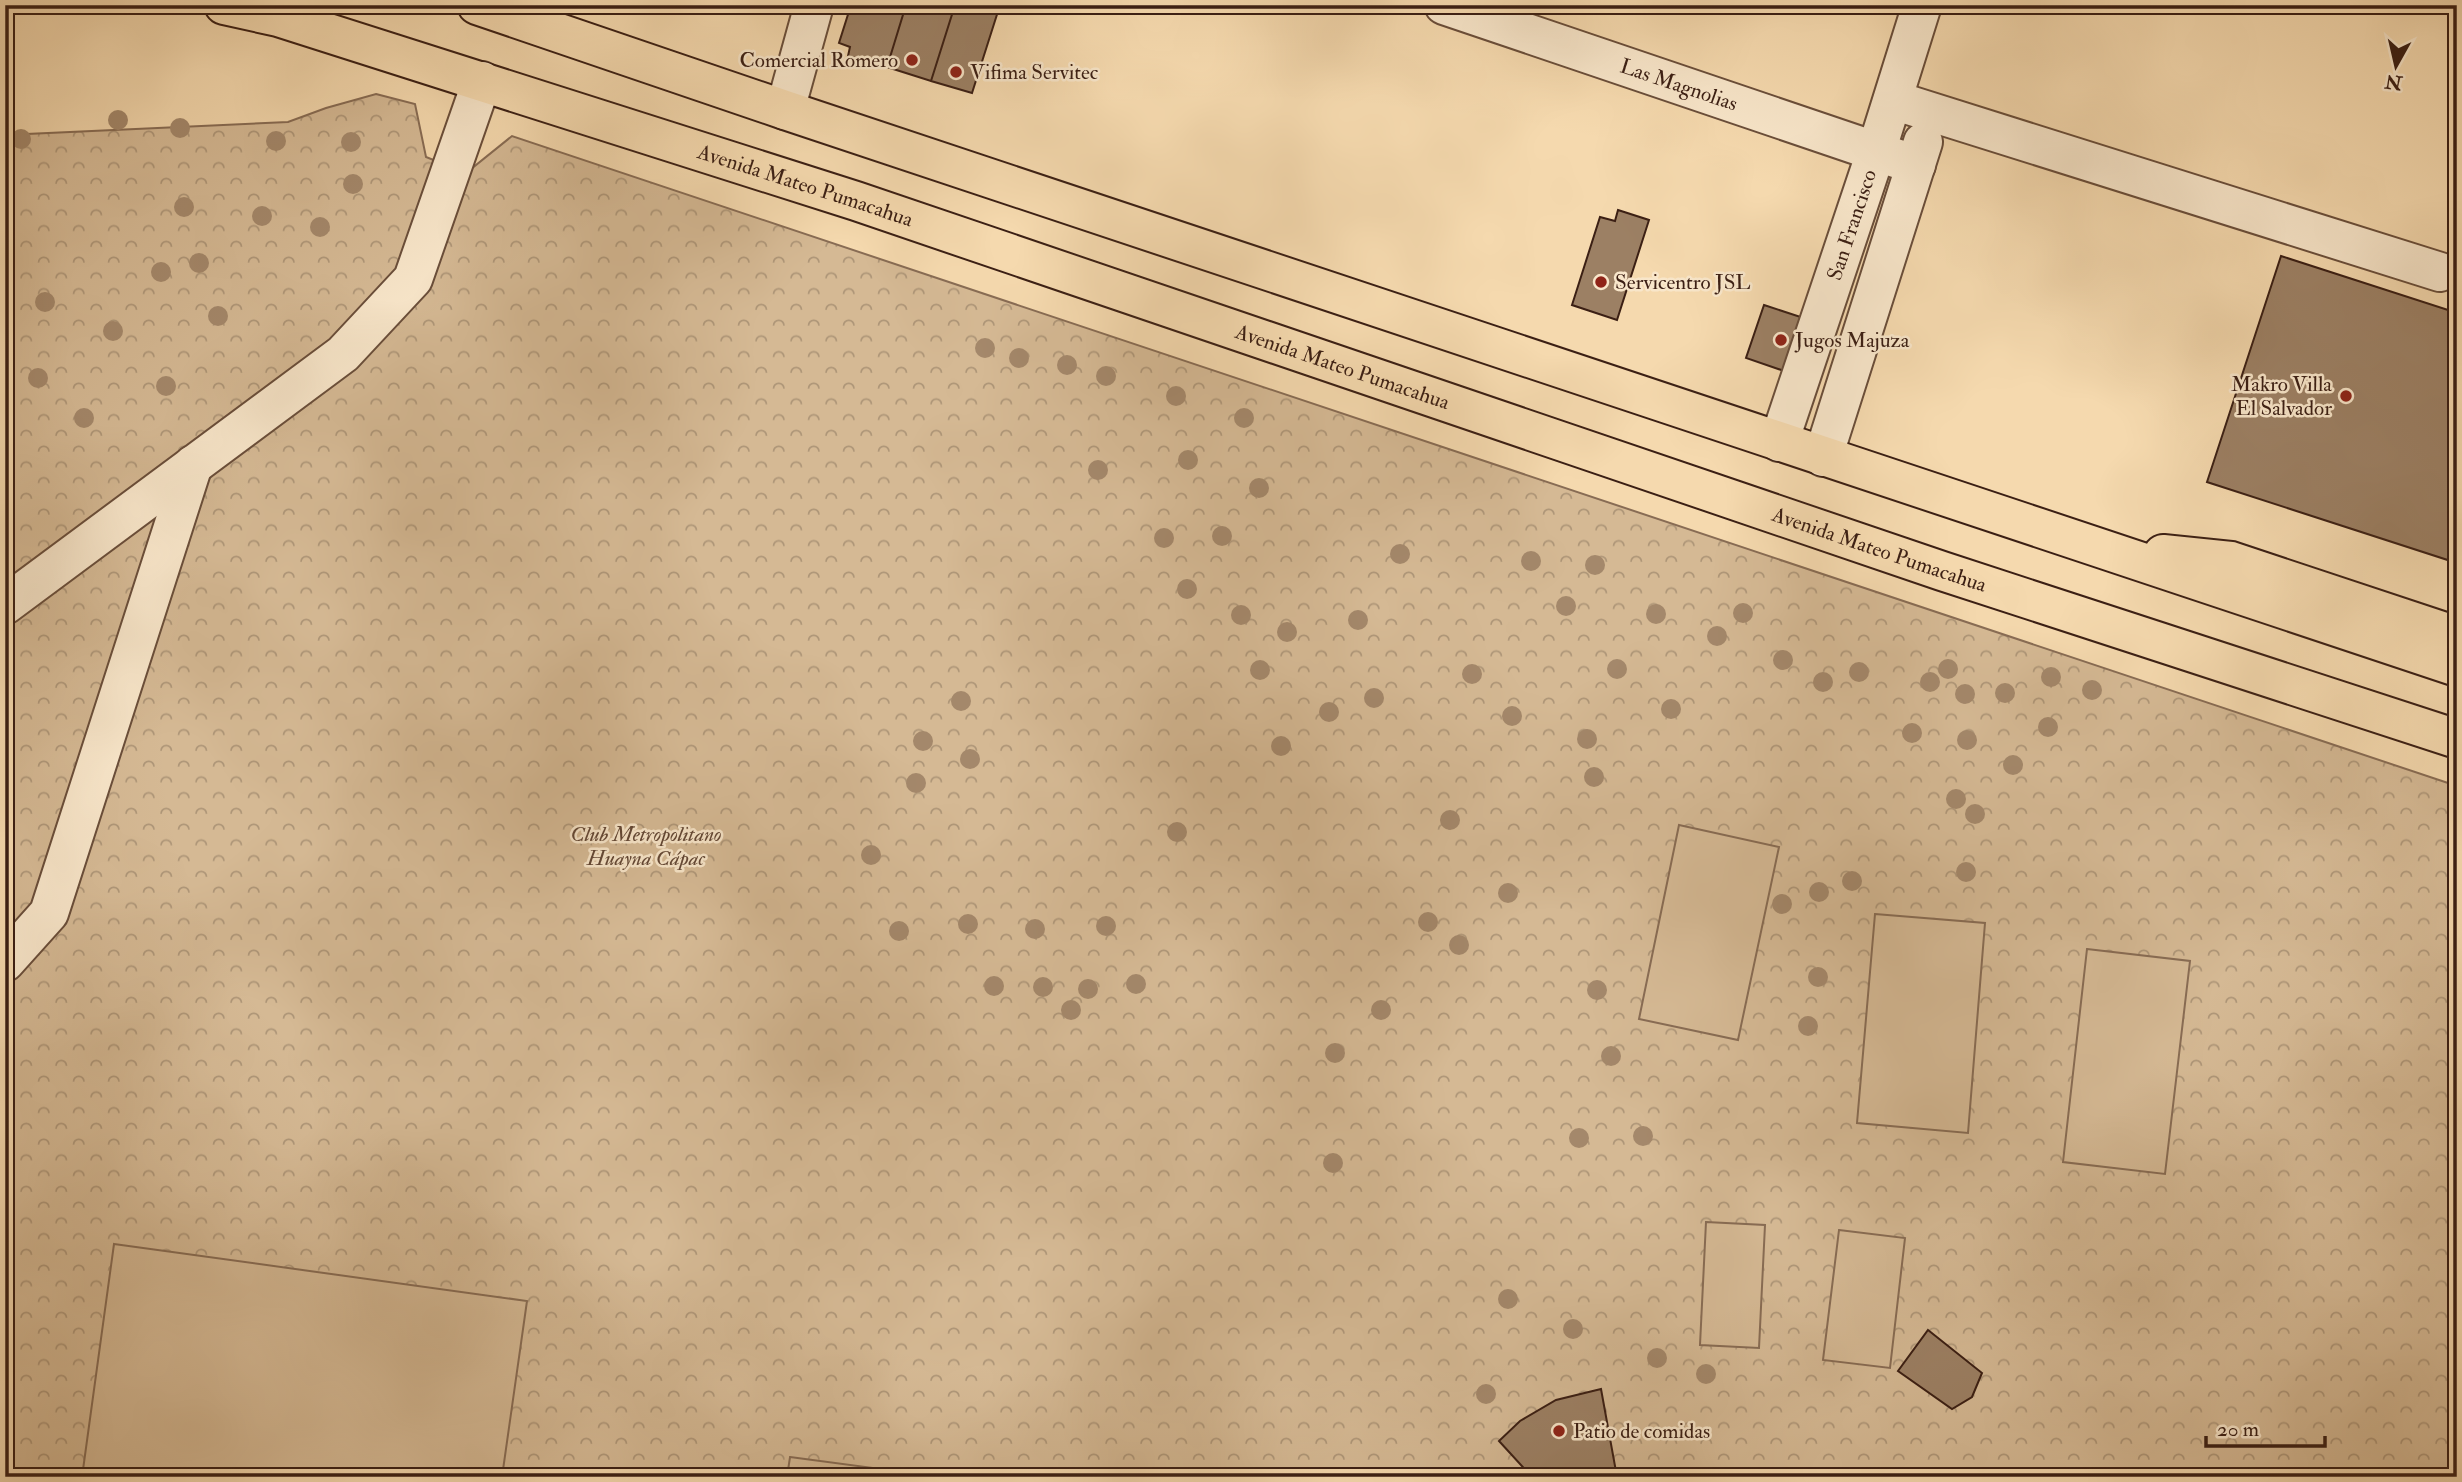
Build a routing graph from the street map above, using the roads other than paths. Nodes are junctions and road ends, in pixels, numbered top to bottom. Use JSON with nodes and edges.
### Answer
{"nodes":[{"id":1,"x":225,"y":5,"type":"edge"},
{"id":2,"x":477,"y":5,"type":"edge"},
{"id":3,"x":814,"y":5,"type":"edge"},
{"id":4,"x":1444,"y":5,"type":"edge"},
{"id":5,"x":1922,"y":5,"type":"edge"},
{"id":6,"x":482,"y":81,"type":"junction"},
{"id":7,"x":1893,"y":100,"type":"junction"},
{"id":8,"x":785,"y":110,"type":"junction"},
{"id":9,"x":1932,"y":113,"type":"junction"},
{"id":10,"x":1876,"y":152,"type":"junction"},
{"id":11,"x":1916,"y":165,"type":"junction"},
{"id":12,"x":2440,"y":272,"type":"dead end"},
{"id":13,"x":1779,"y":442,"type":"junction"},
{"id":14,"x":1823,"y":457,"type":"junction"},
{"id":15,"x":193,"y":465,"type":"junction"},
{"id":16,"x":2092,"y":546,"type":"junction"},
{"id":17,"x":5,"y":605,"type":"edge"},
{"id":18,"x":2457,"y":636,"type":"edge"},
{"id":19,"x":2457,"y":667,"type":"edge"},
{"id":20,"x":2457,"y":739,"type":"edge"},
{"id":21,"x":5,"y":962,"type":"edge"}],
"edges":[{"from":1,"to":6,"type":"main road","name":"Avenida Mateo Pumacahua"},
{"from":2,"to":8,"type":"main road"},
{"from":3,"to":8,"type":"street"},
{"from":4,"to":10,"type":"street","name":"Las Magnolias"},
{"from":5,"to":7,"type":"street","name":"San Francisco"},
{"from":6,"to":15,"type":"street"},
{"from":6,"to":20,"type":"main road","name":"Avenida Mateo Pumacahua"},
{"from":7,"to":9,"type":"street"},
{"from":7,"to":10,"type":"street","name":"San Francisco"},
{"from":8,"to":13,"type":"main road"},
{"from":9,"to":11,"type":"street","name":"San Francisco"},
{"from":9,"to":12,"type":"street"},
{"from":10,"to":11,"type":"street","name":"Las Magnolias"},
{"from":10,"to":13,"type":"street","name":"San Francisco"},
{"from":11,"to":14,"type":"street","name":"San Francisco"},
{"from":13,"to":14,"type":"main road"},
{"from":14,"to":16,"type":"main road"},
{"from":15,"to":17,"type":"street"},
{"from":15,"to":21,"type":"street"},
{"from":16,"to":18,"type":"main road"},
{"from":16,"to":19,"type":"main road"}]}
